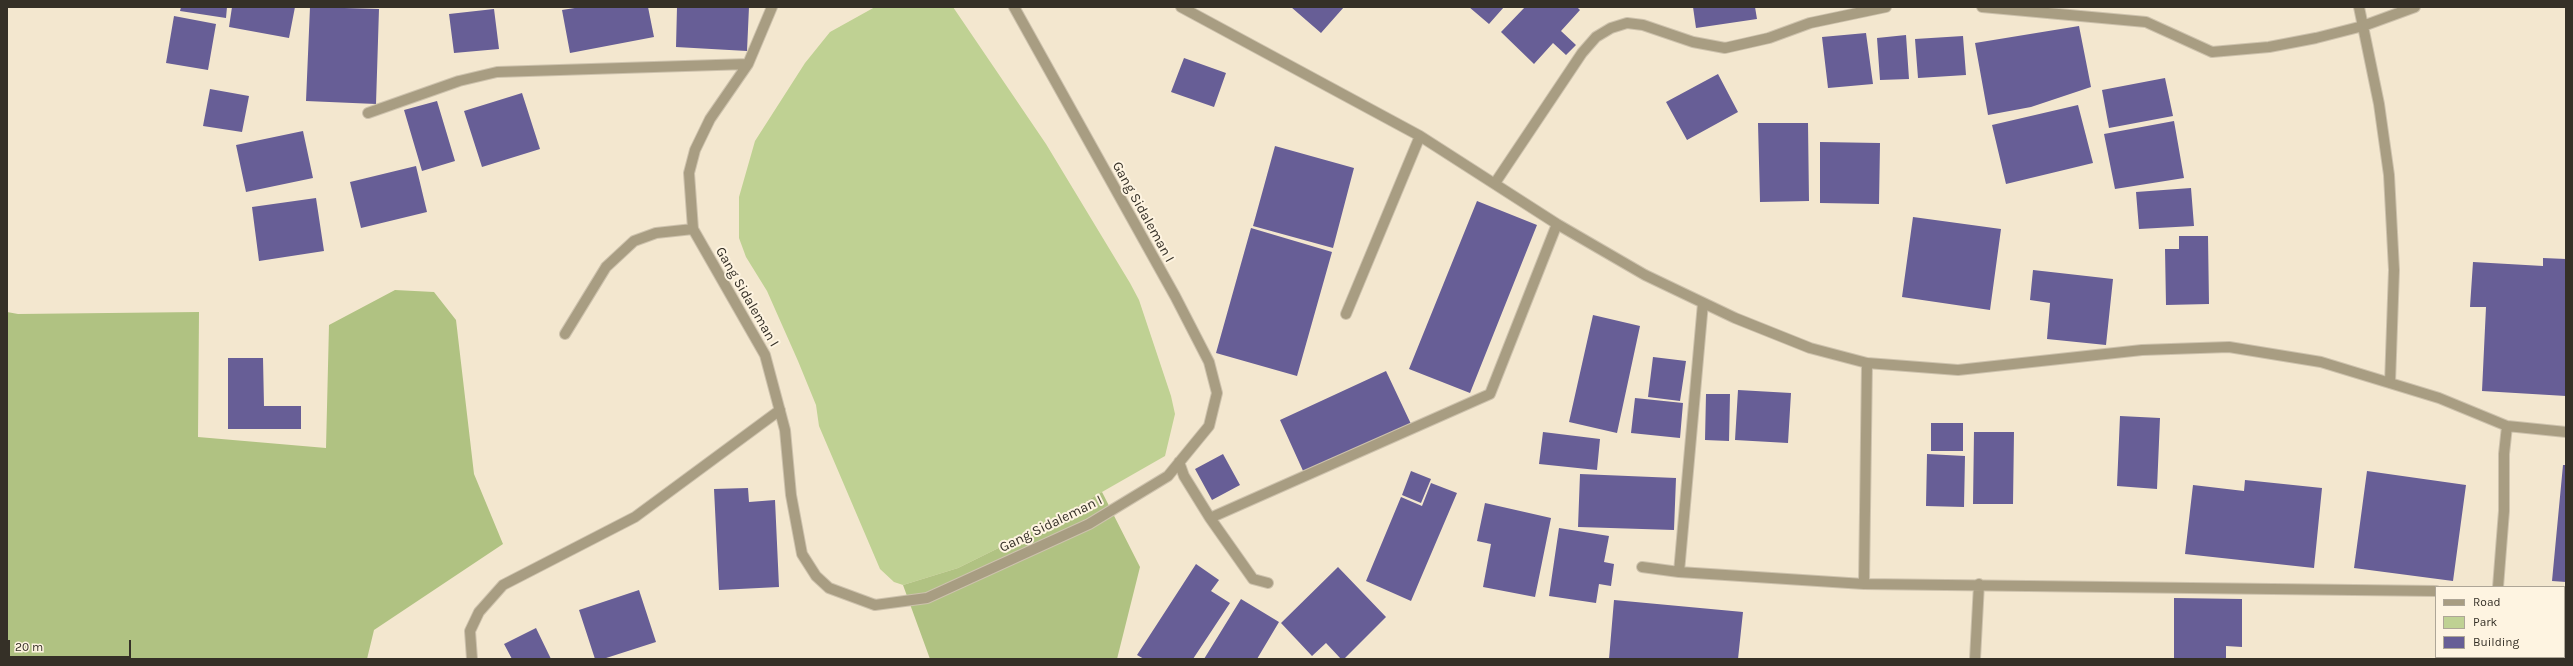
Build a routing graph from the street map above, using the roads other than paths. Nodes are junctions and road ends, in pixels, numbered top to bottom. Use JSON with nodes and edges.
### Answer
{"nodes":[{"id":1,"x":772,"y":7,"type":"edge"},
{"id":2,"x":1014,"y":7,"type":"edge"},
{"id":3,"x":1180,"y":7,"type":"edge"},
{"id":4,"x":1886,"y":7,"type":"edge"},
{"id":5,"x":1982,"y":7,"type":"edge"},
{"id":6,"x":2358,"y":7,"type":"edge"},
{"id":7,"x":2415,"y":7,"type":"edge"},
{"id":8,"x":2363,"y":26,"type":"junction"},
{"id":9,"x":748,"y":64,"type":"junction"},
{"id":10,"x":368,"y":113,"type":"dead end"},
{"id":11,"x":1420,"y":136,"type":"junction"},
{"id":12,"x":1495,"y":183,"type":"junction"},
{"id":13,"x":1557,"y":224,"type":"junction"},
{"id":14,"x":693,"y":229,"type":"junction"},
{"id":15,"x":1703,"y":303,"type":"junction"},
{"id":16,"x":1346,"y":314,"type":"dead end"},
{"id":17,"x":565,"y":334,"type":"dead end"},
{"id":18,"x":1867,"y":363,"type":"junction"},
{"id":19,"x":2390,"y":383,"type":"junction"},
{"id":20,"x":780,"y":410,"type":"junction"},
{"id":21,"x":2507,"y":426,"type":"junction"},
{"id":22,"x":2566,"y":432,"type":"edge"},
{"id":23,"x":1179,"y":462,"type":"junction"},
{"id":24,"x":1210,"y":518,"type":"junction"},
{"id":25,"x":1642,"y":567,"type":"dead end"},
{"id":26,"x":1679,"y":572,"type":"junction"},
{"id":27,"x":1268,"y":583,"type":"dead end"},
{"id":28,"x":1864,"y":584,"type":"junction"},
{"id":29,"x":1979,"y":584,"type":"junction"},
{"id":30,"x":2498,"y":586,"type":"edge"},
{"id":31,"x":2435,"y":591,"type":"edge"},
{"id":32,"x":472,"y":659,"type":"edge"},
{"id":33,"x":1975,"y":659,"type":"edge"}],
"edges":[{"from":1,"to":9,"type":"street","name":"Gang Sidaleman I"},
{"from":2,"to":23,"type":"street","name":"Gang Sidaleman I"},
{"from":3,"to":11,"type":"street"},
{"from":4,"to":12,"type":"street"},
{"from":5,"to":8,"type":"street"},
{"from":6,"to":8,"type":"street"},
{"from":7,"to":8,"type":"street"},
{"from":8,"to":19,"type":"street"},
{"from":9,"to":10,"type":"street"},
{"from":9,"to":14,"type":"street","name":"Gang Sidaleman I"},
{"from":11,"to":12,"type":"street"},
{"from":11,"to":16,"type":"street"},
{"from":12,"to":13,"type":"street"},
{"from":13,"to":15,"type":"street"},
{"from":13,"to":24,"type":"street"},
{"from":14,"to":17,"type":"street"},
{"from":14,"to":20,"type":"street","name":"Gang Sidaleman I"},
{"from":15,"to":18,"type":"street"},
{"from":15,"to":26,"type":"street"},
{"from":18,"to":19,"type":"street"},
{"from":18,"to":28,"type":"street"},
{"from":19,"to":21,"type":"street"},
{"from":20,"to":23,"type":"street","name":"Gang Sidaleman I"},
{"from":20,"to":32,"type":"street"},
{"from":21,"to":22,"type":"street"},
{"from":21,"to":30,"type":"street"},
{"from":23,"to":24,"type":"street"},
{"from":24,"to":27,"type":"street"},
{"from":25,"to":26,"type":"street"},
{"from":26,"to":28,"type":"street"},
{"from":28,"to":29,"type":"street"},
{"from":29,"to":31,"type":"street"},
{"from":29,"to":33,"type":"street"}]}
